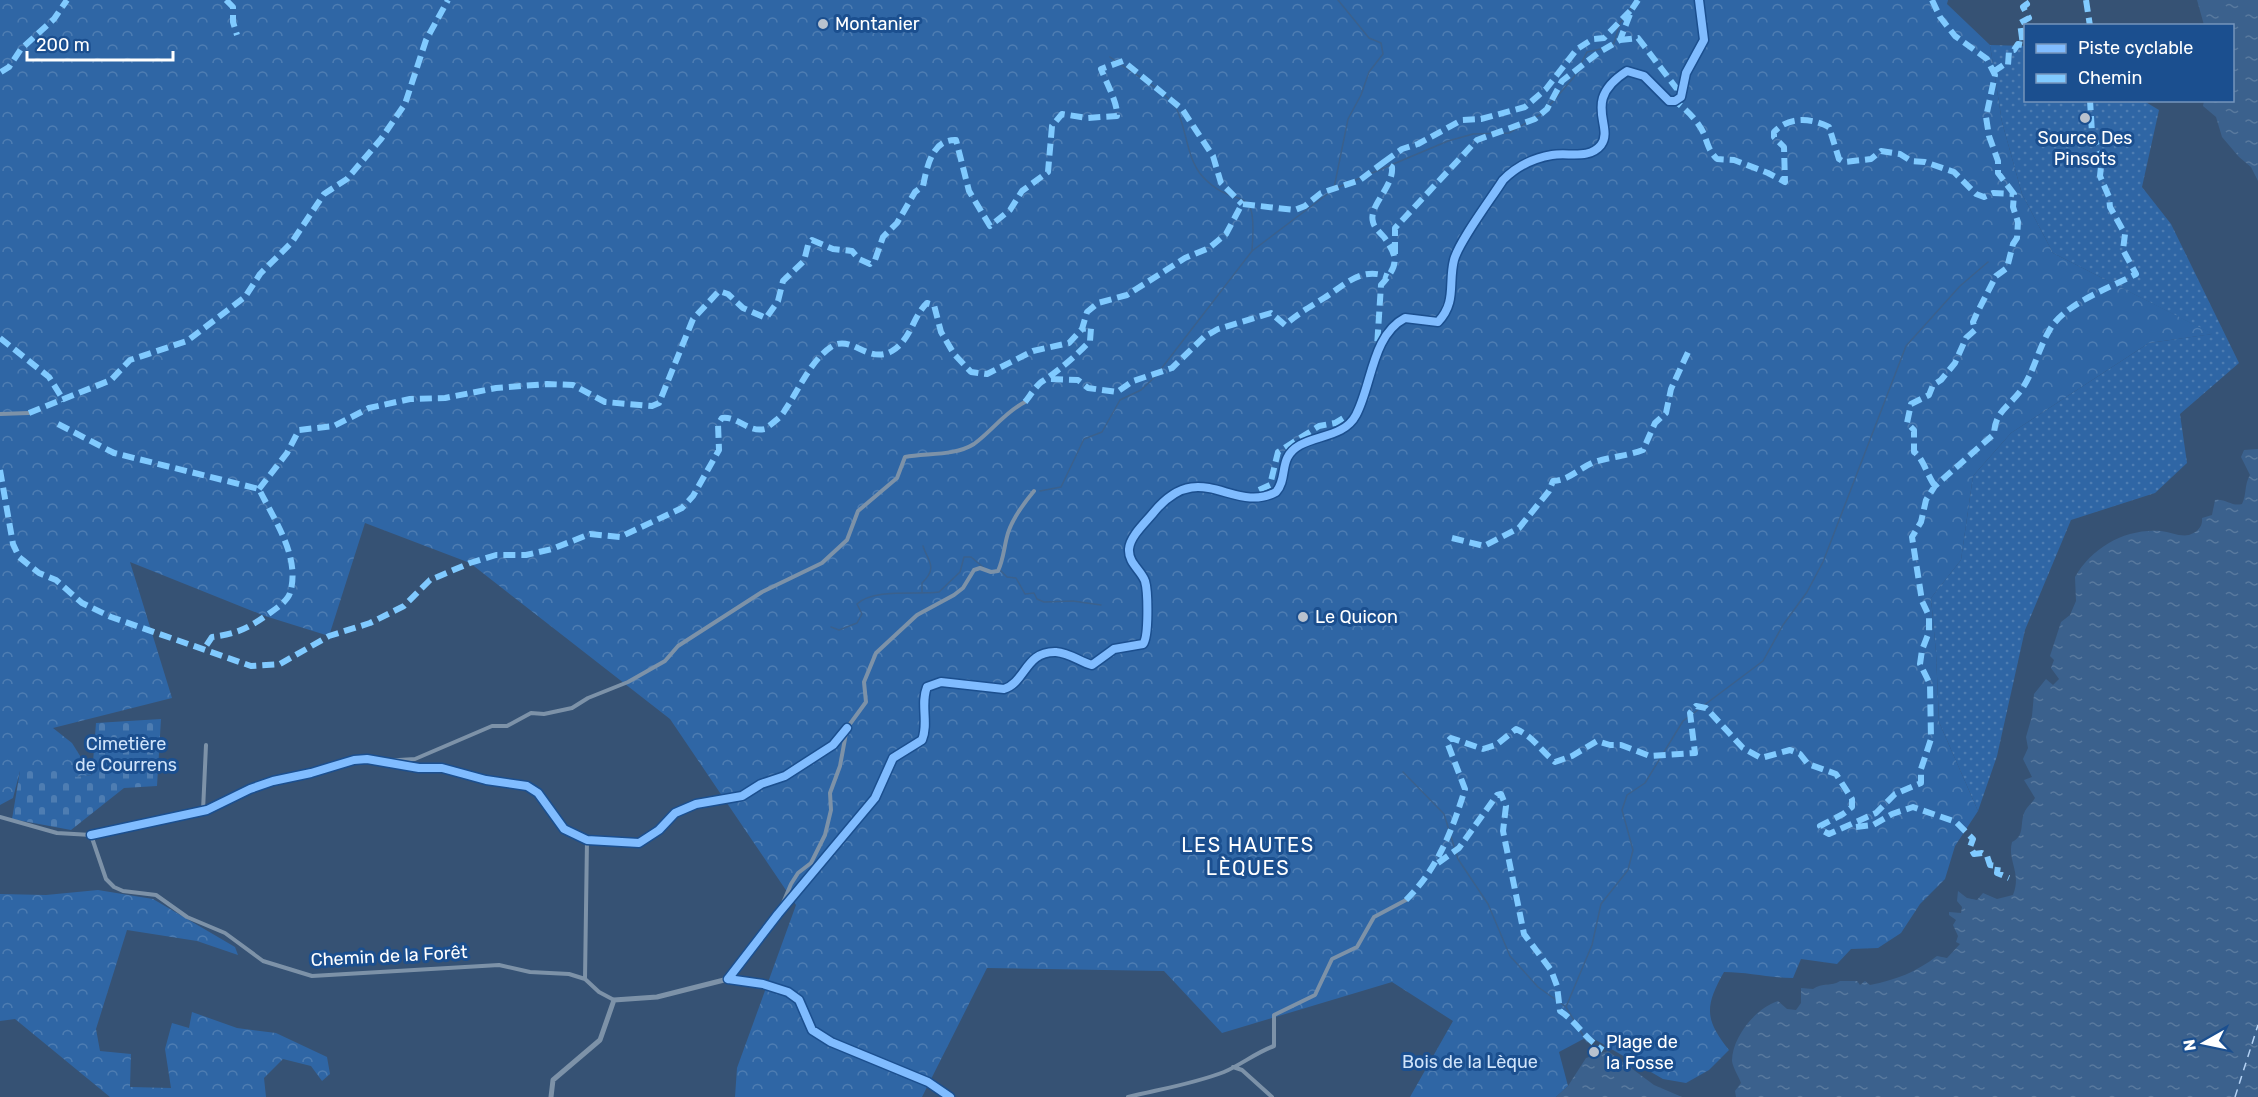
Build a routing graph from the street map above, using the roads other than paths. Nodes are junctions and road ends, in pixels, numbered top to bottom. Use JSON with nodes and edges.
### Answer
{"nodes":[{"id":1,"x":1699,"y":0,"type":"edge"},
{"id":2,"x":1025,"y":402,"type":"dead end"},
{"id":3,"x":29,"y":413,"type":"dead end"},
{"id":4,"x":0,"y":414,"type":"edge"},
{"id":5,"x":1034,"y":491,"type":"dead end"},
{"id":6,"x":847,"y":728,"type":"junction"},
{"id":7,"x":206,"y":745,"type":"dead end"},
{"id":8,"x":380,"y":761,"type":"junction"},
{"id":9,"x":203,"y":811,"type":"junction"},
{"id":10,"x":0,"y":817,"type":"edge"},
{"id":11,"x":91,"y":835,"type":"junction"},
{"id":12,"x":587,"y":840,"type":"junction"},
{"id":13,"x":1406,"y":900,"type":"dead end"},
{"id":14,"x":778,"y":914,"type":"junction"},
{"id":15,"x":585,"y":979,"type":"junction"},
{"id":16,"x":728,"y":980,"type":"junction"},
{"id":17,"x":614,"y":1000,"type":"junction"},
{"id":18,"x":1233,"y":1067,"type":"junction"},
{"id":19,"x":551,"y":1097,"type":"edge"},
{"id":20,"x":950,"y":1097,"type":"edge"},
{"id":21,"x":1128,"y":1097,"type":"edge"},
{"id":22,"x":1272,"y":1097,"type":"edge"}],
"edges":[{"from":1,"to":14,"type":"street"},
{"from":2,"to":8,"type":"street"},
{"from":3,"to":4,"type":"street"},
{"from":5,"to":6,"type":"street"},
{"from":6,"to":12,"type":"street"},
{"from":6,"to":14,"type":"street"},
{"from":7,"to":9,"type":"street"},
{"from":8,"to":9,"type":"street"},
{"from":8,"to":12,"type":"street"},
{"from":9,"to":11,"type":"street"},
{"from":10,"to":11,"type":"street"},
{"from":11,"to":15,"type":"street","name":"Chemin de la Forêt"},
{"from":12,"to":15,"type":"street"},
{"from":13,"to":18,"type":"street"},
{"from":14,"to":16,"type":"street"},
{"from":15,"to":17,"type":"street","name":"Chemin de la Forêt"},
{"from":16,"to":17,"type":"street"},
{"from":16,"to":20,"type":"street"},
{"from":17,"to":19,"type":"street"},
{"from":18,"to":21,"type":"street"},
{"from":18,"to":22,"type":"street"}]}
